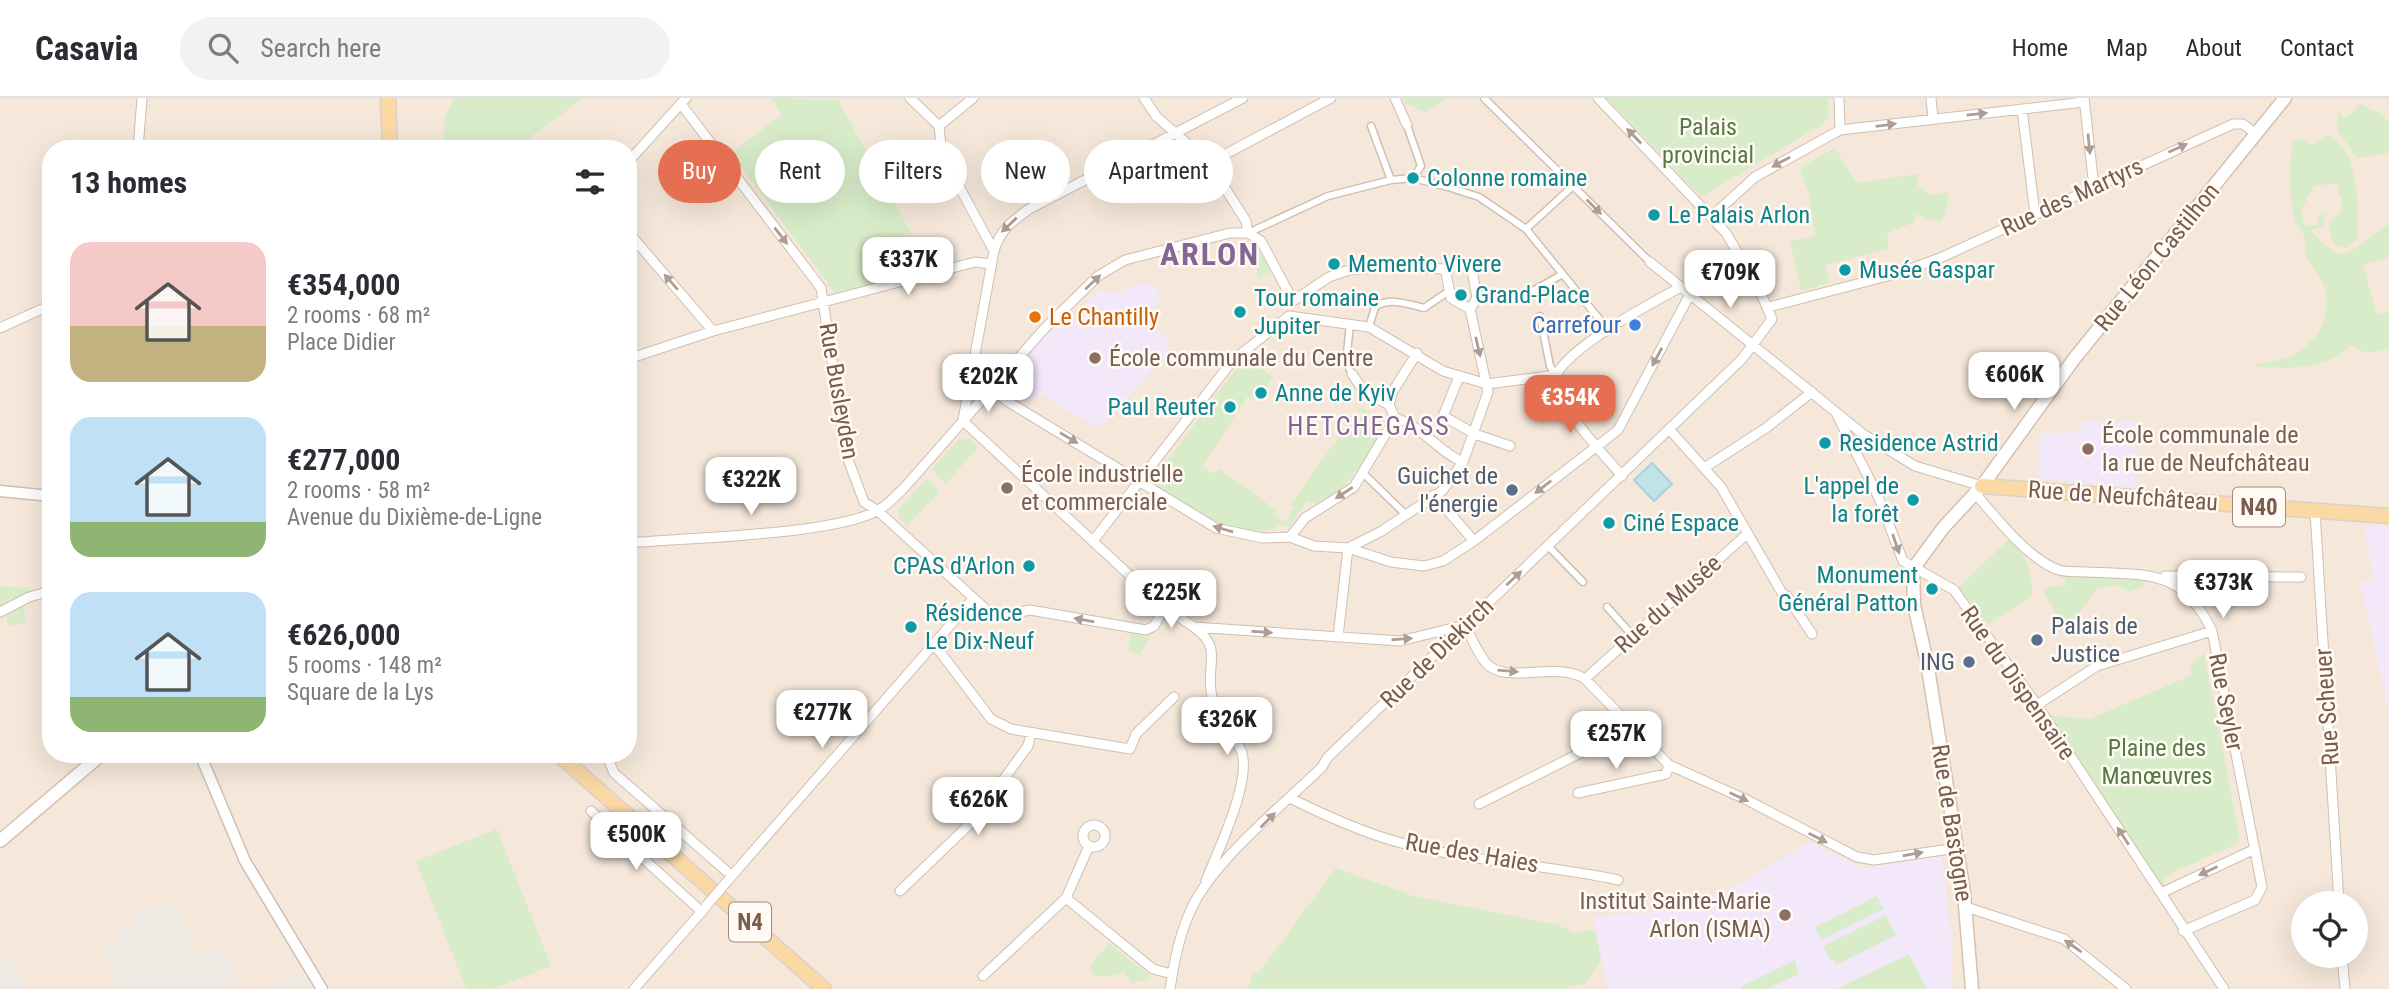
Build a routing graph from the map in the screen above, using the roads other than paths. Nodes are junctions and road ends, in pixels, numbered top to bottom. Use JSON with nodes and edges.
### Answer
{"nodes":[{"id":1,"x":142,"y":98,"type":"edge"},
{"id":2,"x":388,"y":98,"type":"edge"},
{"id":3,"x":910,"y":98,"type":"edge"},
{"id":4,"x":973,"y":98,"type":"edge"},
{"id":5,"x":1144,"y":98,"type":"edge"},
{"id":6,"x":1243,"y":98,"type":"edge"},
{"id":7,"x":1331,"y":98,"type":"edge"},
{"id":8,"x":1395,"y":98,"type":"edge"},
{"id":9,"x":1484,"y":98,"type":"edge"},
{"id":10,"x":1598,"y":98,"type":"edge"},
{"id":11,"x":1839,"y":98,"type":"edge"},
{"id":12,"x":1931,"y":98,"type":"edge"},
{"id":13,"x":2284,"y":98,"type":"edge"},
{"id":14,"x":2084,"y":100,"type":"edge"},
{"id":15,"x":684,"y":101,"type":"edge"},
{"id":16,"x":2022,"y":109,"type":"junction"},
{"id":17,"x":1155,"y":110,"type":"junction"},
{"id":18,"x":1933,"y":120,"type":"junction"},
{"id":19,"x":1193,"y":124,"type":"junction"},
{"id":20,"x":1407,"y":125,"type":"joint"},
{"id":21,"x":939,"y":126,"type":"junction"},
{"id":22,"x":1371,"y":126,"type":"dead end"},
{"id":23,"x":1840,"y":130,"type":"junction"},
{"id":24,"x":1175,"y":134,"type":"junction"},
{"id":25,"x":2256,"y":134,"type":"junction"},
{"id":26,"x":139,"y":140,"type":"edge"},
{"id":27,"x":390,"y":140,"type":"edge"},
{"id":28,"x":1182,"y":140,"type":"edge"},
{"id":29,"x":1233,"y":150,"type":"edge"},
{"id":30,"x":637,"y":152,"type":"edge"},
{"id":31,"x":1413,"y":178,"type":"junction"},
{"id":32,"x":1391,"y":180,"type":"junction"},
{"id":33,"x":1573,"y":186,"type":"junction"},
{"id":34,"x":2094,"y":187,"type":"junction"},
{"id":35,"x":1233,"y":201,"type":"edge"},
{"id":36,"x":2035,"y":214,"type":"junction"},
{"id":37,"x":1711,"y":217,"type":"junction"},
{"id":38,"x":1526,"y":229,"type":"junction"},
{"id":39,"x":1248,"y":233,"type":"junction"},
{"id":40,"x":637,"y":242,"type":"edge"},
{"id":41,"x":994,"y":251,"type":"junction"},
{"id":42,"x":1650,"y":262,"type":"joint"},
{"id":43,"x":991,"y":264,"type":"junction"},
{"id":44,"x":1445,"y":270,"type":"junction"},
{"id":45,"x":1561,"y":275,"type":"junction"},
{"id":46,"x":1679,"y":288,"type":"junction"},
{"id":47,"x":1449,"y":291,"type":"junction"},
{"id":48,"x":1530,"y":293,"type":"dead end"},
{"id":49,"x":1689,"y":296,"type":"junction"},
{"id":50,"x":1293,"y":301,"type":"junction"},
{"id":51,"x":824,"y":304,"type":"junction"},
{"id":52,"x":1769,"y":307,"type":"junction"},
{"id":53,"x":42,"y":309,"type":"edge"},
{"id":54,"x":1470,"y":309,"type":"junction"},
{"id":55,"x":1289,"y":316,"type":"junction"},
{"id":56,"x":1540,"y":316,"type":"dead end"},
{"id":57,"x":1350,"y":324,"type":"junction"},
{"id":58,"x":1369,"y":327,"type":"junction"},
{"id":59,"x":0,"y":328,"type":"edge"},
{"id":60,"x":713,"y":331,"type":"junction"},
{"id":61,"x":1609,"y":331,"type":"junction"},
{"id":62,"x":1752,"y":347,"type":"junction"},
{"id":63,"x":1418,"y":354,"type":"junction"},
{"id":64,"x":637,"y":356,"type":"edge"},
{"id":65,"x":1352,"y":374,"type":"joint"},
{"id":66,"x":1556,"y":375,"type":"junction"},
{"id":67,"x":1459,"y":377,"type":"junction"},
{"id":68,"x":1487,"y":384,"type":"junction"},
{"id":69,"x":992,"y":387,"type":"junction"},
{"id":70,"x":1812,"y":393,"type":"junction"},
{"id":71,"x":1389,"y":405,"type":"junction"},
{"id":72,"x":1837,"y":415,"type":"junction"},
{"id":73,"x":1395,"y":418,"type":"junction"},
{"id":74,"x":963,"y":421,"type":"junction"},
{"id":75,"x":1669,"y":429,"type":"junction"},
{"id":76,"x":1475,"y":434,"type":"junction"},
{"id":77,"x":1597,"y":445,"type":"junction"},
{"id":78,"x":1510,"y":446,"type":"dead end"},
{"id":79,"x":1463,"y":462,"type":"junction"},
{"id":80,"x":1704,"y":468,"type":"junction"},
{"id":81,"x":1363,"y":472,"type":"junction"},
{"id":82,"x":1622,"y":476,"type":"junction"},
{"id":83,"x":1140,"y":482,"type":"junction"},
{"id":84,"x":1978,"y":489,"type":"junction"},
{"id":85,"x":0,"y":491,"type":"edge"},
{"id":86,"x":42,"y":495,"type":"edge"},
{"id":87,"x":1434,"y":495,"type":"junction"},
{"id":88,"x":878,"y":511,"type":"junction"},
{"id":89,"x":2315,"y":511,"type":"junction"},
{"id":90,"x":1405,"y":513,"type":"junction"},
{"id":91,"x":2389,"y":516,"type":"edge"},
{"id":92,"x":1747,"y":534,"type":"junction"},
{"id":93,"x":1290,"y":537,"type":"junction"},
{"id":94,"x":1093,"y":541,"type":"junction"},
{"id":95,"x":1474,"y":541,"type":"junction"},
{"id":96,"x":637,"y":542,"type":"edge"},
{"id":97,"x":1548,"y":546,"type":"junction"},
{"id":98,"x":1348,"y":548,"type":"junction"},
{"id":99,"x":1913,"y":569,"type":"junction"},
{"id":100,"x":2160,"y":576,"type":"junction"},
{"id":101,"x":2309,"y":577,"type":"junction"},
{"id":102,"x":1583,"y":582,"type":"dead end"},
{"id":103,"x":42,"y":593,"type":"edge"},
{"id":104,"x":973,"y":599,"type":"junction"},
{"id":105,"x":1607,"y":607,"type":"dead end"},
{"id":106,"x":1165,"y":608,"type":"junction"},
{"id":107,"x":0,"y":612,"type":"edge"},
{"id":108,"x":1465,"y":625,"type":"junction"},
{"id":109,"x":1194,"y":627,"type":"junction"},
{"id":110,"x":2212,"y":631,"type":"junction"},
{"id":111,"x":1812,"y":634,"type":"dead end"},
{"id":112,"x":1632,"y":635,"type":"junction"},
{"id":113,"x":1338,"y":637,"type":"junction"},
{"id":114,"x":934,"y":644,"type":"junction"},
{"id":115,"x":1585,"y":679,"type":"junction"},
{"id":116,"x":1174,"y":697,"type":"dead end"},
{"id":117,"x":2036,"y":705,"type":"junction"},
{"id":118,"x":1630,"y":725,"type":"junction"},
{"id":119,"x":1031,"y":733,"type":"junction"},
{"id":120,"x":91,"y":763,"type":"edge"},
{"id":121,"x":204,"y":763,"type":"edge"},
{"id":122,"x":568,"y":763,"type":"edge"},
{"id":123,"x":610,"y":763,"type":"edge"},
{"id":124,"x":1669,"y":765,"type":"junction"},
{"id":125,"x":1578,"y":793,"type":"dead end"},
{"id":126,"x":1290,"y":798,"type":"junction"},
{"id":127,"x":1479,"y":804,"type":"dead end"},
{"id":128,"x":591,"y":811,"type":"dead end"},
{"id":129,"x":1222,"y":839,"type":"junction"},
{"id":130,"x":0,"y":841,"type":"edge"},
{"id":131,"x":1089,"y":846,"type":"dead end"},
{"id":132,"x":1957,"y":848,"type":"junction"},
{"id":133,"x":2255,"y":849,"type":"junction"},
{"id":134,"x":1237,"y":850,"type":"junction"},
{"id":135,"x":731,"y":877,"type":"junction"},
{"id":136,"x":1619,"y":880,"type":"dead end"},
{"id":137,"x":1204,"y":887,"type":"junction"},
{"id":138,"x":900,"y":891,"type":"dead end"},
{"id":139,"x":2338,"y":891,"type":"edge"},
{"id":140,"x":2161,"y":893,"type":"junction"},
{"id":141,"x":1066,"y":898,"type":"junction"},
{"id":142,"x":1966,"y":907,"type":"junction"},
{"id":143,"x":704,"y":909,"type":"junction"},
{"id":144,"x":2183,"y":930,"type":"junction"},
{"id":145,"x":2343,"y":968,"type":"edge"},
{"id":146,"x":1172,"y":974,"type":"junction"},
{"id":147,"x":983,"y":975,"type":"dead end"},
{"id":148,"x":824,"y":988,"type":"edge"},
{"id":149,"x":322,"y":989,"type":"edge"},
{"id":150,"x":634,"y":989,"type":"edge"},
{"id":151,"x":1170,"y":989,"type":"edge"},
{"id":152,"x":1972,"y":989,"type":"edge"},
{"id":153,"x":2126,"y":989,"type":"edge"},
{"id":154,"x":2224,"y":989,"type":"edge"},
{"id":155,"x":2344,"y":989,"type":"edge"}],
"edges":[{"from":1,"to":26,"type":"street"},
{"from":2,"to":27,"type":"main road"},
{"from":3,"to":21,"type":"street"},
{"from":4,"to":21,"type":"street"},
{"from":5,"to":17,"type":"street"},
{"from":6,"to":19,"type":"street"},
{"from":7,"to":29,"type":"street"},
{"from":8,"to":20,"type":"street"},
{"from":9,"to":33,"type":"street"},
{"from":37,"to":10,"type":"street","one_way":true},
{"from":11,"to":23,"type":"street"},
{"from":12,"to":18,"type":"street"},
{"from":13,"to":25,"type":"main road","name":"Rue Léon Castilhon"},
{"from":14,"to":16,"type":"street"},
{"from":14,"to":34,"type":"street","one_way":true},
{"from":15,"to":30,"type":"street"},
{"from":15,"to":51,"type":"street","name":"Rue Busleyden","one_way":true},
{"from":18,"to":16,"type":"street","one_way":true},
{"from":16,"to":36,"type":"street"},
{"from":17,"to":19,"type":"street"},
{"from":17,"to":24,"type":"street"},
{"from":23,"to":18,"type":"street","one_way":true},
{"from":19,"to":24,"type":"street"},
{"from":20,"to":31,"type":"street"},
{"from":21,"to":41,"type":"street"},
{"from":22,"to":32,"type":"street"},
{"from":23,"to":37,"type":"street","one_way":true},
{"from":24,"to":28,"type":"street"},
{"from":24,"to":41,"type":"street","one_way":true},
{"from":34,"to":25,"type":"street","name":"Rue des Martyrs","one_way":true},
{"from":25,"to":84,"type":"main road","name":"Rue Léon Castilhon"},
{"from":31,"to":32,"type":"street"},
{"from":31,"to":38,"type":"street"},
{"from":32,"to":39,"type":"street"},
{"from":33,"to":38,"type":"street"},
{"from":33,"to":42,"type":"street","one_way":true},
{"from":34,"to":36,"type":"street","name":"Rue des Martyrs"},
{"from":35,"to":39,"type":"street"},
{"from":36,"to":52,"type":"street","name":"Rue des Martyrs"},
{"from":37,"to":52,"type":"street"},
{"from":38,"to":45,"type":"street"},
{"from":39,"to":50,"type":"street"},
{"from":69,"to":39,"type":"street","one_way":true},
{"from":60,"to":40,"type":"street","one_way":true},
{"from":41,"to":43,"type":"street"},
{"from":42,"to":46,"type":"street"},
{"from":43,"to":51,"type":"street"},
{"from":43,"to":74,"type":"street"},
{"from":44,"to":47,"type":"street"},
{"from":44,"to":50,"type":"street"},
{"from":44,"to":54,"type":"street"},
{"from":45,"to":48,"type":"street"},
{"from":45,"to":61,"type":"street"},
{"from":46,"to":49,"type":"street"},
{"from":46,"to":61,"type":"street"},
{"from":47,"to":54,"type":"street"},
{"from":47,"to":58,"type":"street"},
{"from":49,"to":62,"type":"street"},
{"from":49,"to":77,"type":"street","one_way":true},
{"from":50,"to":55,"type":"street"},
{"from":51,"to":60,"type":"street"},
{"from":51,"to":88,"type":"street","name":"Rue Busleyden"},
{"from":52,"to":62,"type":"street"},
{"from":53,"to":59,"type":"street"},
{"from":54,"to":68,"type":"street","one_way":true},
{"from":55,"to":57,"type":"street"},
{"from":55,"to":83,"type":"street"},
{"from":56,"to":66,"type":"street"},
{"from":57,"to":58,"type":"street"},
{"from":57,"to":65,"type":"street"},
{"from":58,"to":63,"type":"street"},
{"from":60,"to":64,"type":"street"},
{"from":61,"to":66,"type":"street"},
{"from":62,"to":70,"type":"street"},
{"from":62,"to":75,"type":"street","name":"Rue de Diekirch"},
{"from":63,"to":67,"type":"street"},
{"from":63,"to":71,"type":"street"},
{"from":65,"to":71,"type":"street"},
{"from":66,"to":68,"type":"street"},
{"from":66,"to":77,"type":"street"},
{"from":67,"to":68,"type":"street"},
{"from":67,"to":76,"type":"street"},
{"from":68,"to":76,"type":"street"},
{"from":69,"to":74,"type":"street"},
{"from":69,"to":83,"type":"street","one_way":true},
{"from":70,"to":72,"type":"street"},
{"from":70,"to":80,"type":"street"},
{"from":71,"to":73,"type":"street"},
{"from":72,"to":84,"type":"street"},
{"from":72,"to":99,"type":"street","one_way":true},
{"from":73,"to":79,"type":"street"},
{"from":73,"to":81,"type":"street"},
{"from":74,"to":88,"type":"street"},
{"from":74,"to":94,"type":"street"},
{"from":75,"to":80,"type":"street"},
{"from":75,"to":82,"type":"street","name":"Rue de Diekirch"},
{"from":76,"to":78,"type":"street"},
{"from":76,"to":79,"type":"street"},
{"from":77,"to":82,"type":"street"},
{"from":77,"to":95,"type":"street","one_way":true},
{"from":79,"to":87,"type":"street"},
{"from":80,"to":92,"type":"street"},
{"from":81,"to":90,"type":"street"},
{"from":81,"to":93,"type":"street","one_way":true},
{"from":82,"to":97,"type":"street","name":"Rue de Diekirch"},
{"from":93,"to":83,"type":"street","one_way":true},
{"from":83,"to":94,"type":"street"},
{"from":84,"to":89,"type":"main road","name":"Rue de Neufchâteau","number":"N40"},
{"from":84,"to":99,"type":"main road","name":"Rue Léon Castilhon"},
{"from":84,"to":100,"type":"street","name":"Rue Seyler"},
{"from":85,"to":86,"type":"street"},
{"from":87,"to":90,"type":"street"},
{"from":87,"to":95,"type":"street"},
{"from":88,"to":96,"type":"street"},
{"from":88,"to":104,"type":"street","name":"Rue Busleyden"},
{"from":89,"to":91,"type":"main road","name":"Rue de Neufchâteau","number":"N40"},
{"from":89,"to":101,"type":"street","name":"Rue Scheuer"},
{"from":90,"to":98,"type":"street"},
{"from":92,"to":111,"type":"street"},
{"from":92,"to":112,"type":"street","name":"Rue du Musée"},
{"from":93,"to":98,"type":"street"},
{"from":94,"to":106,"type":"street"},
{"from":95,"to":98,"type":"street"},
{"from":97,"to":102,"type":"street"},
{"from":108,"to":97,"type":"street","name":"Rue de Diekirch","one_way":true},
{"from":98,"to":113,"type":"street"},
{"from":99,"to":117,"type":"street","name":"Rue du Dispensaire"},
{"from":99,"to":132,"type":"main road","name":"Rue de Bastogne"},
{"from":100,"to":101,"type":"street","name":"Rue Seyler"},
{"from":100,"to":110,"type":"street","name":"Rue Seyler"},
{"from":101,"to":139,"type":"street","name":"Rue Scheuer"},
{"from":103,"to":107,"type":"street"},
{"from":106,"to":104,"type":"street","name":"Rue Busleyden","one_way":true},
{"from":104,"to":114,"type":"street"},
{"from":105,"to":112,"type":"street"},
{"from":106,"to":109,"type":"street"},
{"from":113,"to":108,"type":"street","one_way":true},
{"from":108,"to":115,"type":"street","one_way":true},
{"from":108,"to":126,"type":"street","name":"Rue de Diekirch"},
{"from":109,"to":113,"type":"street","one_way":true},
{"from":109,"to":129,"type":"street"},
{"from":110,"to":117,"type":"street"},
{"from":110,"to":133,"type":"street","name":"Rue Seyler"},
{"from":112,"to":115,"type":"street","name":"Rue du Musée"},
{"from":114,"to":119,"type":"street"},
{"from":114,"to":135,"type":"street"},
{"from":115,"to":118,"type":"street"},
{"from":116,"to":119,"type":"street"},
{"from":140,"to":117,"type":"street","name":"Rue du Dispensaire","one_way":true},
{"from":118,"to":124,"type":"street"},
{"from":118,"to":127,"type":"street"},
{"from":119,"to":138,"type":"street"},
{"from":120,"to":130,"type":"main road"},
{"from":121,"to":149,"type":"street"},
{"from":122,"to":148,"type":"main road","number":"N4"},
{"from":123,"to":135,"type":"street"},
{"from":124,"to":125,"type":"street"},
{"from":124,"to":132,"type":"street","one_way":true},
{"from":134,"to":126,"type":"street","name":"Rue de Diekirch","one_way":true},
{"from":126,"to":136,"type":"street","name":"Rue des Haies"},
{"from":128,"to":143,"type":"street"},
{"from":129,"to":134,"type":"street"},
{"from":129,"to":137,"type":"street"},
{"from":131,"to":141,"type":"street"},
{"from":132,"to":142,"type":"main road","name":"Rue de Bastogne"},
{"from":133,"to":140,"type":"street","one_way":true},
{"from":133,"to":144,"type":"street","name":"Rue Seyler"},
{"from":134,"to":137,"type":"street","name":"Rue de Diekirch"},
{"from":135,"to":143,"type":"street","bridge":true},
{"from":137,"to":146,"type":"street","name":"Rue de Diekirch"},
{"from":140,"to":144,"type":"street","name":"Rue du Dispensaire"},
{"from":141,"to":146,"type":"street"},
{"from":141,"to":147,"type":"street"},
{"from":142,"to":152,"type":"main road","name":"Rue de Bastogne"},
{"from":153,"to":142,"type":"street","one_way":true},
{"from":143,"to":150,"type":"street"},
{"from":144,"to":154,"type":"street","name":"Rue du Dispensaire"},
{"from":145,"to":155,"type":"street"},
{"from":146,"to":151,"type":"street","name":"Rue de Diekirch"}]}
